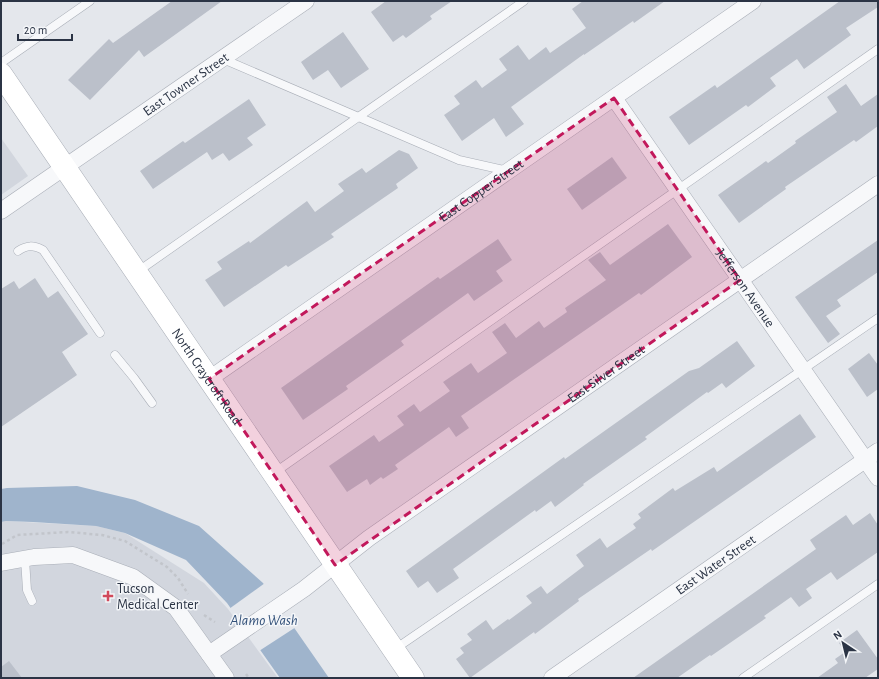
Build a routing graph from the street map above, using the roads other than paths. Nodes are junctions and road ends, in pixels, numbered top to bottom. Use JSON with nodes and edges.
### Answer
{"nodes":[{"id":1,"x":90,"y":1,"type":"edge"},
{"id":2,"x":306,"y":1,"type":"edge"},
{"id":3,"x":524,"y":1,"type":"edge"},
{"id":4,"x":753,"y":1,"type":"edge"},
{"id":5,"x":878,"y":49,"type":"edge"},
{"id":6,"x":223,"y":59,"type":"junction"},
{"id":7,"x":1,"y":63,"type":"edge"},
{"id":8,"x":1,"y":74,"type":"edge"},
{"id":9,"x":614,"y":98,"type":"junction"},
{"id":10,"x":358,"y":117,"type":"junction"},
{"id":11,"x":65,"y":168,"type":"junction"},
{"id":12,"x":509,"y":171,"type":"junction"},
{"id":13,"x":878,"y":184,"type":"edge"},
{"id":14,"x":676,"y":189,"type":"junction"},
{"id":15,"x":1,"y":211,"type":"edge"},
{"id":16,"x":18,"y":251,"type":"dead end"},
{"id":17,"x":136,"y":272,"type":"junction"},
{"id":18,"x":740,"y":280,"type":"junction"},
{"id":19,"x":878,"y":318,"type":"edge"},
{"id":20,"x":100,"y":333,"type":"dead end"},
{"id":21,"x":115,"y":355,"type":"dead end"},
{"id":22,"x":803,"y":370,"type":"junction"},
{"id":23,"x":209,"y":379,"type":"junction"},
{"id":24,"x":152,"y":403,"type":"dead end"},
{"id":25,"x":872,"y":455,"type":"edge"},
{"id":26,"x":273,"y":473,"type":"junction"},
{"id":27,"x":878,"y":478,"type":"edge"},
{"id":28,"x":25,"y":559,"type":"junction"},
{"id":29,"x":1,"y":563,"type":"edge"},
{"id":30,"x":335,"y":565,"type":"junction"},
{"id":31,"x":878,"y":584,"type":"edge"},
{"id":32,"x":32,"y":601,"type":"dead end"},
{"id":33,"x":394,"y":650,"type":"junction"},
{"id":34,"x":209,"y":654,"type":"junction"},
{"id":35,"x":226,"y":678,"type":"edge"},
{"id":36,"x":413,"y":678,"type":"edge"},
{"id":37,"x":552,"y":678,"type":"edge"},
{"id":38,"x":743,"y":678,"type":"edge"}],
"edges":[{"from":1,"to":7,"type":"lane"},
{"from":2,"to":6,"type":"street","name":"East Towner Street"},
{"from":3,"to":10,"type":"lane"},
{"from":4,"to":9,"type":"street","name":"East Copper Street"},
{"from":5,"to":14,"type":"lane"},
{"from":6,"to":10,"type":"lane"},
{"from":6,"to":11,"type":"street","name":"East Towner Street"},
{"from":8,"to":11,"type":"main road","name":"North Craycroft Road"},
{"from":9,"to":12,"type":"street","name":"East Copper Street"},
{"from":9,"to":14,"type":"street","name":"Jefferson Avenue"},
{"from":10,"to":12,"type":"lane"},
{"from":10,"to":17,"type":"lane"},
{"from":11,"to":15,"type":"street","name":"East Towner Street"},
{"from":11,"to":17,"type":"main road","name":"North Craycroft Road"},
{"from":12,"to":23,"type":"street","name":"East Copper Street"},
{"from":13,"to":18,"type":"street","name":"East Silver Street"},
{"from":14,"to":18,"type":"street","name":"Jefferson Avenue"},
{"from":14,"to":26,"type":"lane"},
{"from":16,"to":20,"type":"lane"},
{"from":17,"to":23,"type":"main road","name":"North Craycroft Road"},
{"from":18,"to":22,"type":"street","name":"Jefferson Avenue"},
{"from":18,"to":30,"type":"street","name":"East Silver Street"},
{"from":19,"to":22,"type":"lane"},
{"from":21,"to":24,"type":"lane"},
{"from":22,"to":25,"type":"street","name":"Jefferson Avenue"},
{"from":22,"to":33,"type":"lane"},
{"from":23,"to":26,"type":"main road","name":"North Craycroft Road"},
{"from":25,"to":27,"type":"street","name":"Jefferson Avenue"},
{"from":25,"to":37,"type":"street","name":"East Water Street"},
{"from":26,"to":30,"type":"main road","name":"North Craycroft Road"},
{"from":28,"to":29,"type":"street"},
{"from":28,"to":32,"type":"lane"},
{"from":28,"to":34,"type":"street"},
{"from":30,"to":33,"type":"main road","name":"North Craycroft Road"},
{"from":30,"to":34,"type":"street","name":"East Silver Street"},
{"from":31,"to":38,"type":"lane"},
{"from":33,"to":36,"type":"main road","name":"North Craycroft Road"},
{"from":34,"to":35,"type":"street"}]}
